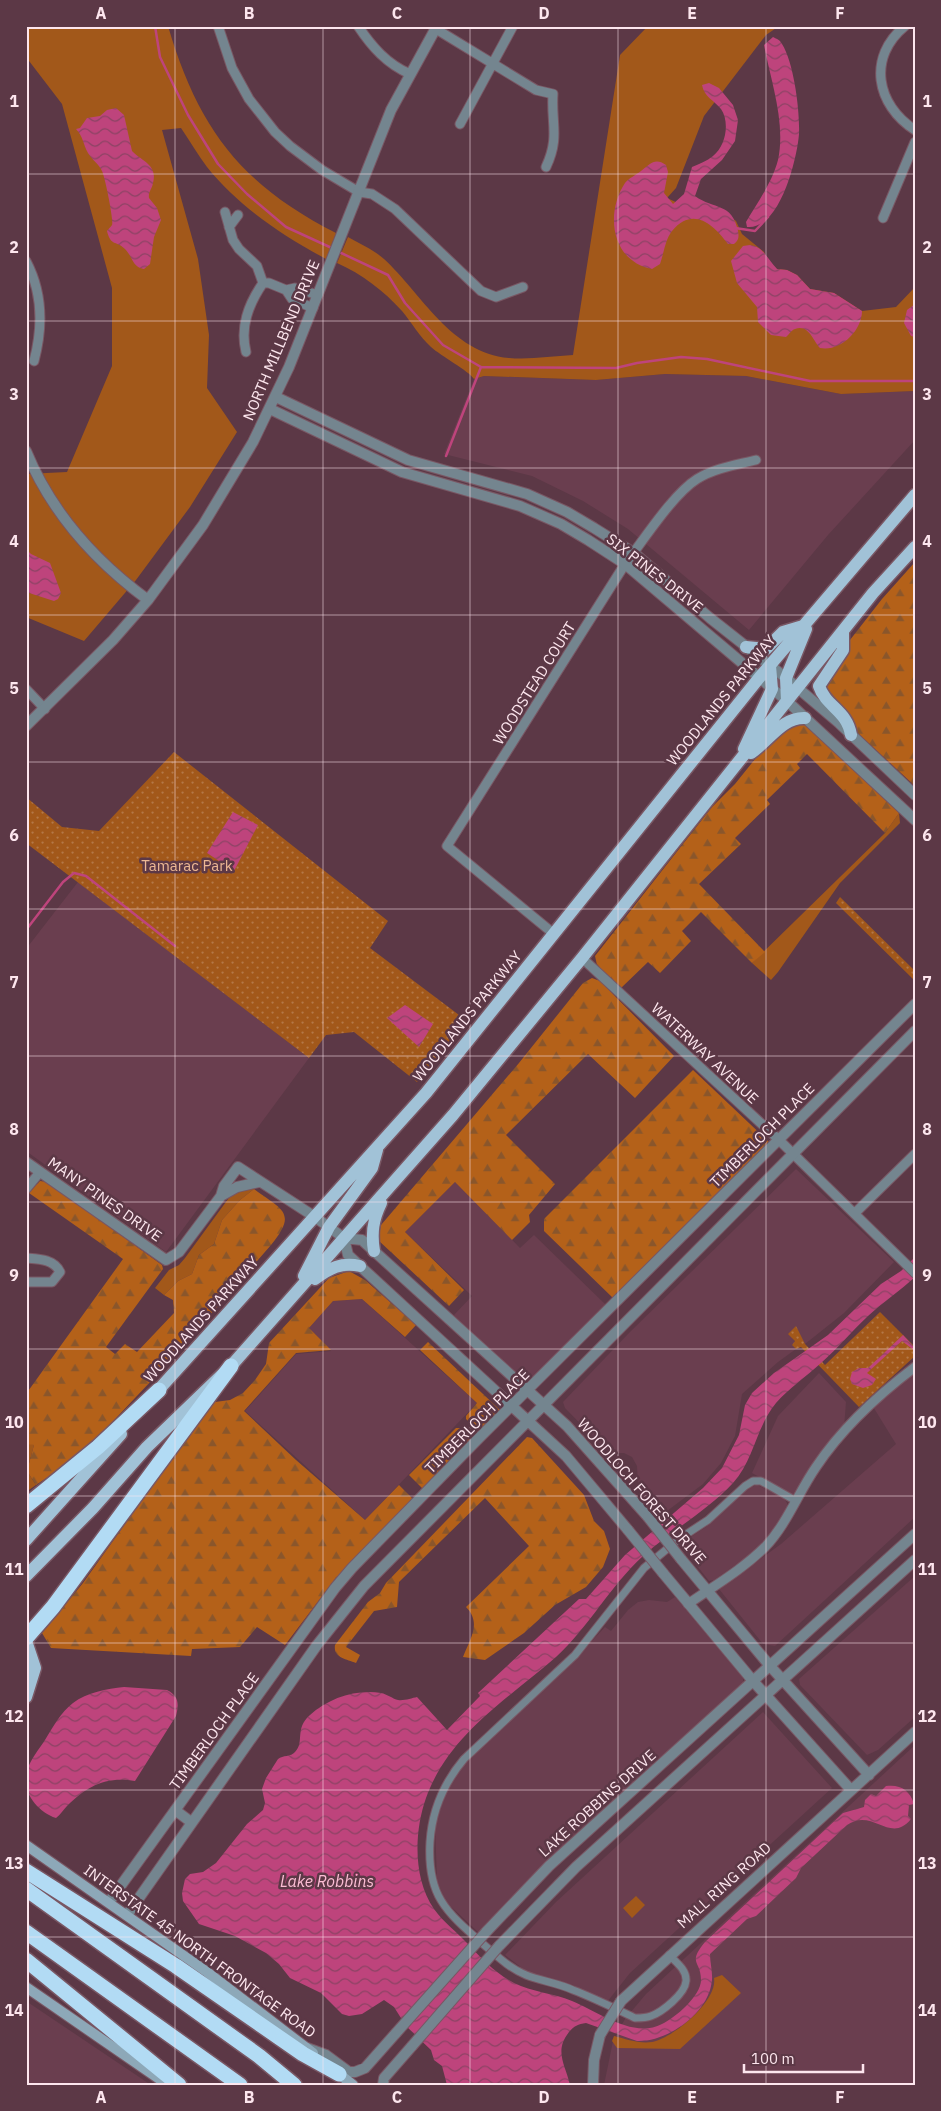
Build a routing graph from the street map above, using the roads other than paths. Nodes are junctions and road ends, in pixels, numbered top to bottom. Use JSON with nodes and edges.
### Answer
{"nodes":[{"id":1,"x":218,"y":26,"type":"edge"},
{"id":2,"x":358,"y":26,"type":"edge"},
{"id":3,"x":513,"y":26,"type":"edge"},
{"id":4,"x":905,"y":26,"type":"edge"},
{"id":5,"x":436,"y":28,"type":"edge"},
{"id":6,"x":492,"y":64,"type":"junction"},
{"id":7,"x":410,"y":74,"type":"junction"},
{"id":8,"x":460,"y":124,"type":"dead end"},
{"id":9,"x":915,"y":130,"type":"edge"},
{"id":10,"x":915,"y":142,"type":"edge"},
{"id":11,"x":546,"y":166,"type":"dead end"},
{"id":12,"x":359,"y":192,"type":"junction"},
{"id":13,"x":225,"y":212,"type":"dead end"},
{"id":14,"x":238,"y":214,"type":"dead end"},
{"id":15,"x":883,"y":218,"type":"dead end"},
{"id":16,"x":229,"y":227,"type":"junction"},
{"id":17,"x":26,"y":261,"type":"edge"},
{"id":18,"x":263,"y":283,"type":"junction"},
{"id":19,"x":523,"y":287,"type":"dead end"},
{"id":20,"x":286,"y":290,"type":"junction"},
{"id":21,"x":318,"y":295,"type":"junction"},
{"id":22,"x":313,"y":308,"type":"junction"},
{"id":23,"x":246,"y":352,"type":"dead end"},
{"id":24,"x":34,"y":361,"type":"dead end"},
{"id":25,"x":276,"y":396,"type":"junction"},
{"id":26,"x":270,"y":409,"type":"junction"},
{"id":27,"x":26,"y":451,"type":"edge"},
{"id":28,"x":389,"y":451,"type":"junction"},
{"id":29,"x":756,"y":460,"type":"dead end"},
{"id":30,"x":384,"y":464,"type":"junction"},
{"id":31,"x":915,"y":495,"type":"edge"},
{"id":32,"x":915,"y":547,"type":"edge"},
{"id":33,"x":634,"y":553,"type":"junction"},
{"id":34,"x":625,"y":564,"type":"junction"},
{"id":35,"x":148,"y":600,"type":"junction"},
{"id":36,"x":812,"y":615,"type":"junction"},
{"id":37,"x":803,"y":626,"type":"junction"},
{"id":38,"x":844,"y":631,"type":"junction"},
{"id":39,"x":746,"y":647,"type":"junction"},
{"id":40,"x":770,"y":666,"type":"junction"},
{"id":41,"x":759,"y":678,"type":"junction"},
{"id":42,"x":786,"y":678,"type":"junction"},
{"id":43,"x":798,"y":688,"type":"junction"},
{"id":44,"x":26,"y":689,"type":"edge"},
{"id":45,"x":772,"y":689,"type":"junction"},
{"id":46,"x":787,"y":701,"type":"junction"},
{"id":47,"x":45,"y":709,"type":"junction"},
{"id":48,"x":805,"y":718,"type":"junction"},
{"id":49,"x":26,"y":726,"type":"edge"},
{"id":50,"x":851,"y":735,"type":"junction"},
{"id":51,"x":740,"y":760,"type":"junction"},
{"id":52,"x":915,"y":795,"type":"edge"},
{"id":53,"x":913,"y":817,"type":"edge"},
{"id":54,"x":554,"y":934,"type":"junction"},
{"id":55,"x":582,"y":958,"type":"junction"},
{"id":56,"x":915,"y":1004,"type":"edge"},
{"id":57,"x":915,"y":1031,"type":"edge"},
{"id":58,"x":778,"y":1140,"type":"junction"},
{"id":59,"x":379,"y":1146,"type":"junction"},
{"id":60,"x":792,"y":1153,"type":"junction"},
{"id":61,"x":915,"y":1154,"type":"edge"},
{"id":62,"x":26,"y":1162,"type":"edge"},
{"id":63,"x":40,"y":1172,"type":"junction"},
{"id":64,"x":259,"y":1182,"type":"junction"},
{"id":65,"x":389,"y":1188,"type":"junction"},
{"id":66,"x":26,"y":1189,"type":"edge"},
{"id":67,"x":221,"y":1196,"type":"junction"},
{"id":68,"x":855,"y":1213,"type":"junction"},
{"id":69,"x":315,"y":1217,"type":"junction"},
{"id":70,"x":329,"y":1227,"type":"junction"},
{"id":71,"x":344,"y":1238,"type":"junction"},
{"id":72,"x":374,"y":1251,"type":"junction"},
{"id":73,"x":26,"y":1258,"type":"edge"},
{"id":74,"x":360,"y":1266,"type":"junction"},
{"id":75,"x":915,"y":1273,"type":"edge"},
{"id":76,"x":26,"y":1282,"type":"edge"},
{"id":77,"x":296,"y":1292,"type":"junction"},
{"id":78,"x":231,"y":1366,"type":"junction"},
{"id":79,"x":915,"y":1367,"type":"edge"},
{"id":80,"x":159,"y":1390,"type":"junction"},
{"id":81,"x":528,"y":1390,"type":"junction"},
{"id":82,"x":543,"y":1403,"type":"junction"},
{"id":83,"x":512,"y":1406,"type":"junction"},
{"id":84,"x":527,"y":1419,"type":"junction"},
{"id":85,"x":796,"y":1501,"type":"junction"},
{"id":86,"x":26,"y":1506,"type":"edge"},
{"id":87,"x":390,"y":1531,"type":"junction"},
{"id":88,"x":915,"y":1534,"type":"edge"},
{"id":89,"x":27,"y":1540,"type":"edge"},
{"id":90,"x":404,"y":1544,"type":"junction"},
{"id":91,"x":915,"y":1560,"type":"edge"},
{"id":92,"x":39,"y":1565,"type":"junction"},
{"id":93,"x":26,"y":1576,"type":"edge"},
{"id":94,"x":26,"y":1588,"type":"edge"},
{"id":95,"x":707,"y":1590,"type":"junction"},
{"id":96,"x":688,"y":1604,"type":"junction"},
{"id":97,"x":26,"y":1639,"type":"edge"},
{"id":98,"x":28,"y":1652,"type":"edge"},
{"id":99,"x":770,"y":1666,"type":"junction"},
{"id":100,"x":782,"y":1679,"type":"junction"},
{"id":101,"x":753,"y":1681,"type":"junction"},
{"id":102,"x":765,"y":1694,"type":"junction"},
{"id":103,"x":26,"y":1697,"type":"edge"},
{"id":104,"x":915,"y":1732,"type":"edge"},
{"id":105,"x":686,"y":1743,"type":"junction"},
{"id":106,"x":695,"y":1758,"type":"junction"},
{"id":107,"x":868,"y":1774,"type":"junction"},
{"id":108,"x":851,"y":1790,"type":"junction"},
{"id":109,"x":175,"y":1810,"type":"junction"},
{"id":110,"x":610,"y":1811,"type":"junction"},
{"id":111,"x":191,"y":1822,"type":"junction"},
{"id":112,"x":623,"y":1825,"type":"junction"},
{"id":113,"x":26,"y":1845,"type":"edge"},
{"id":114,"x":26,"y":1871,"type":"edge"},
{"id":115,"x":26,"y":1889,"type":"edge"},
{"id":116,"x":109,"y":1902,"type":"junction"},
{"id":117,"x":127,"y":1915,"type":"junction"},
{"id":118,"x":26,"y":1932,"type":"edge"},
{"id":119,"x":669,"y":1955,"type":"junction"},
{"id":120,"x":26,"y":1960,"type":"edge"},
{"id":121,"x":26,"y":1987,"type":"edge"},
{"id":122,"x":307,"y":2048,"type":"junction"},
{"id":123,"x":339,"y":2074,"type":"junction"},
{"id":124,"x":168,"y":2085,"type":"edge"},
{"id":125,"x":179,"y":2085,"type":"edge"},
{"id":126,"x":240,"y":2085,"type":"edge"},
{"id":127,"x":294,"y":2085,"type":"edge"},
{"id":128,"x":353,"y":2085,"type":"edge"},
{"id":129,"x":383,"y":2085,"type":"edge"},
{"id":130,"x":593,"y":2085,"type":"edge"}],
"edges":[{"from":1,"to":12,"type":"street"},
{"from":2,"to":7,"type":"street"},
{"from":3,"to":6,"type":"street"},
{"from":4,"to":9,"type":"street"},
{"from":5,"to":6,"type":"street"},
{"from":5,"to":7,"type":"street","name":"NORTH MILLBEND DRIVE"},
{"from":6,"to":8,"type":"street"},
{"from":6,"to":11,"type":"street"},
{"from":7,"to":12,"type":"street","name":"NORTH MILLBEND DRIVE"},
{"from":10,"to":15,"type":"street"},
{"from":12,"to":19,"type":"street"},
{"from":12,"to":21,"type":"street","name":"NORTH MILLBEND DRIVE"},
{"from":13,"to":16,"type":"street"},
{"from":14,"to":16,"type":"street"},
{"from":16,"to":18,"type":"street"},
{"from":17,"to":24,"type":"street"},
{"from":18,"to":20,"type":"street"},
{"from":18,"to":23,"type":"street"},
{"from":20,"to":21,"type":"street"},
{"from":20,"to":22,"type":"street"},
{"from":21,"to":22,"type":"street","name":"NORTH MILLBEND DRIVE"},
{"from":22,"to":25,"type":"street","name":"NORTH MILLBEND DRIVE"},
{"from":25,"to":26,"type":"street","name":"NORTH MILLBEND DRIVE"},
{"from":25,"to":28,"type":"street","name":"SIX PINES DRIVE"},
{"from":26,"to":30,"type":"street","name":"SIX PINES DRIVE"},
{"from":26,"to":35,"type":"street","name":"NORTH MILLBEND DRIVE"},
{"from":27,"to":35,"type":"street"},
{"from":28,"to":30,"type":"street"},
{"from":28,"to":33,"type":"street","name":"SIX PINES DRIVE"},
{"from":29,"to":33,"type":"street","name":"WOODSTEAD COURT"},
{"from":30,"to":34,"type":"street","name":"SIX PINES DRIVE"},
{"from":31,"to":36,"type":"main road","name":"WOODLANDS PARKWAY"},
{"from":32,"to":38,"type":"main road"},
{"from":33,"to":34,"type":"street","name":"WOODSTEAD COURT"},
{"from":33,"to":39,"type":"street","name":"SIX PINES DRIVE"},
{"from":34,"to":41,"type":"street","name":"SIX PINES DRIVE"},
{"from":34,"to":54,"type":"street","name":"WOODSTEAD COURT"},
{"from":35,"to":47,"type":"street","name":"NORTH MILLBEND DRIVE"},
{"from":36,"to":37,"type":"main road","name":"WOODLANDS PARKWAY"},
{"from":36,"to":42,"type":"main road"},
{"from":37,"to":39,"type":"main road"},
{"from":37,"to":40,"type":"main road","name":"WOODLANDS PARKWAY"},
{"from":38,"to":43,"type":"main road"},
{"from":38,"to":50,"type":"main road"},
{"from":39,"to":40,"type":"street","name":"SIX PINES DRIVE"},
{"from":40,"to":41,"type":"main road","name":"WOODLANDS PARKWAY"},
{"from":40,"to":42,"type":"street","name":"SIX PINES DRIVE"},
{"from":40,"to":45,"type":"main road"},
{"from":41,"to":45,"type":"street","name":"SIX PINES DRIVE"},
{"from":41,"to":54,"type":"main road","name":"WOODLANDS PARKWAY"},
{"from":42,"to":43,"type":"street","name":"SIX PINES DRIVE"},
{"from":42,"to":46,"type":"main road"},
{"from":43,"to":46,"type":"main road"},
{"from":43,"to":50,"type":"street","name":"SIX PINES DRIVE"},
{"from":44,"to":47,"type":"street"},
{"from":45,"to":46,"type":"street","name":"SIX PINES DRIVE"},
{"from":45,"to":51,"type":"main road"},
{"from":46,"to":48,"type":"street","name":"SIX PINES DRIVE"},
{"from":46,"to":51,"type":"main road"},
{"from":47,"to":49,"type":"street","name":"NORTH MILLBEND DRIVE"},
{"from":48,"to":51,"type":"main road"},
{"from":48,"to":53,"type":"street","name":"SIX PINES DRIVE"},
{"from":50,"to":52,"type":"street","name":"SIX PINES DRIVE"},
{"from":51,"to":55,"type":"main road"},
{"from":54,"to":59,"type":"main road","name":"WOODLANDS PARKWAY"},
{"from":55,"to":58,"type":"street","name":"WATERWAY AVENUE"},
{"from":55,"to":65,"type":"main road"},
{"from":56,"to":58,"type":"street","name":"TIMBERLOCH PLACE"},
{"from":57,"to":60,"type":"street"},
{"from":58,"to":60,"type":"street","name":"WATERWAY AVENUE"},
{"from":58,"to":81,"type":"street","name":"TIMBERLOCH PLACE"},
{"from":59,"to":69,"type":"main road","name":"WOODLANDS PARKWAY"},
{"from":59,"to":70,"type":"main road"},
{"from":60,"to":68,"type":"street","name":"WATERWAY AVENUE"},
{"from":60,"to":82,"type":"street"},
{"from":61,"to":68,"type":"street"},
{"from":62,"to":63,"type":"street","name":"MANY PINES DRIVE"},
{"from":63,"to":66,"type":"street"},
{"from":63,"to":67,"type":"street","name":"MANY PINES DRIVE"},
{"from":64,"to":67,"type":"street"},
{"from":64,"to":67,"type":"street","name":"MANY PINES DRIVE"},
{"from":64,"to":69,"type":"street","name":"MANY PINES DRIVE"},
{"from":65,"to":71,"type":"main road"},
{"from":65,"to":72,"type":"main road"},
{"from":68,"to":75,"type":"street","name":"WATERWAY AVENUE"},
{"from":69,"to":70,"type":"street","name":"WOODLOCH FOREST DRIVE"},
{"from":69,"to":80,"type":"main road","name":"WOODLANDS PARKWAY"},
{"from":70,"to":71,"type":"street","name":"WOODLOCH FOREST DRIVE"},
{"from":70,"to":77,"type":"main road"},
{"from":71,"to":72,"type":"street","name":"WOODLOCH FOREST DRIVE"},
{"from":71,"to":74,"type":"street"},
{"from":71,"to":77,"type":"main road"},
{"from":72,"to":81,"type":"street","name":"WOODLOCH FOREST DRIVE"},
{"from":73,"to":76,"type":"street"},
{"from":74,"to":77,"type":"main road"},
{"from":74,"to":83,"type":"street"},
{"from":77,"to":78,"type":"main road"},
{"from":78,"to":92,"type":"main road"},
{"from":78,"to":97,"type":"highway"},
{"from":79,"to":85,"type":"street"},
{"from":80,"to":86,"type":"highway"},
{"from":80,"to":89,"type":"main road","name":"WOODLANDS PARKWAY"},
{"from":81,"to":82,"type":"street","name":"WOODLOCH FOREST DRIVE"},
{"from":81,"to":83,"type":"street","name":"TIMBERLOCH PLACE"},
{"from":82,"to":84,"type":"street"},
{"from":82,"to":95,"type":"street","name":"WOODLOCH FOREST DRIVE","bridge":true},
{"from":83,"to":84,"type":"street"},
{"from":83,"to":87,"type":"street","name":"TIMBERLOCH PLACE"},
{"from":84,"to":90,"type":"street"},
{"from":84,"to":96,"type":"street","bridge":true},
{"from":85,"to":95,"type":"street"},
{"from":85,"to":119,"type":"street"},
{"from":87,"to":90,"type":"street"},
{"from":87,"to":109,"type":"street","name":"TIMBERLOCH PLACE"},
{"from":88,"to":99,"type":"street","name":"LAKE ROBBINS DRIVE"},
{"from":90,"to":111,"type":"street"},
{"from":91,"to":100,"type":"street"},
{"from":92,"to":93,"type":"main road"},
{"from":92,"to":94,"type":"main road"},
{"from":95,"to":96,"type":"street"},
{"from":95,"to":99,"type":"street","name":"WOODLOCH FOREST DRIVE"},
{"from":96,"to":101,"type":"street"},
{"from":97,"to":98,"type":"main road"},
{"from":98,"to":103,"type":"main road"},
{"from":99,"to":100,"type":"street","name":"WOODLOCH FOREST DRIVE"},
{"from":99,"to":101,"type":"street","name":"LAKE ROBBINS DRIVE"},
{"from":100,"to":102,"type":"street"},
{"from":100,"to":107,"type":"street","name":"WOODLOCH FOREST DRIVE"},
{"from":101,"to":102,"type":"street"},
{"from":101,"to":105,"type":"street","name":"LAKE ROBBINS DRIVE"},
{"from":102,"to":106,"type":"street"},
{"from":102,"to":108,"type":"street"},
{"from":104,"to":107,"type":"street","name":"MALL RING ROAD"},
{"from":105,"to":106,"type":"street"},
{"from":105,"to":110,"type":"street","name":"LAKE ROBBINS DRIVE"},
{"from":106,"to":112,"type":"street"},
{"from":107,"to":108,"type":"street","name":"MALL RING ROAD"},
{"from":108,"to":119,"type":"street","name":"MALL RING ROAD"},
{"from":109,"to":111,"type":"street"},
{"from":109,"to":116,"type":"street","name":"TIMBERLOCH PLACE"},
{"from":110,"to":112,"type":"street"},
{"from":110,"to":122,"type":"street","name":"LAKE ROBBINS DRIVE","bridge":true},
{"from":111,"to":117,"type":"street"},
{"from":112,"to":129,"type":"street","bridge":true},
{"from":113,"to":116,"type":"main road","name":"INTERSTATE 45 NORTH FRONTAGE ROAD"},
{"from":114,"to":123,"type":"highway"},
{"from":115,"to":127,"type":"highway"},
{"from":116,"to":117,"type":"main road","name":"INTERSTATE 45 NORTH FRONTAGE ROAD"},
{"from":117,"to":122,"type":"main road","name":"INTERSTATE 45 NORTH FRONTAGE ROAD"},
{"from":118,"to":126,"type":"highway"},
{"from":119,"to":130,"type":"street","name":"MALL RING ROAD","bridge":true},
{"from":120,"to":125,"type":"highway"},
{"from":121,"to":124,"type":"main road"},
{"from":122,"to":123,"type":"main road","name":"INTERSTATE 45 NORTH FRONTAGE ROAD"},
{"from":123,"to":128,"type":"main road","name":"INTERSTATE 45 NORTH FRONTAGE ROAD"}]}
